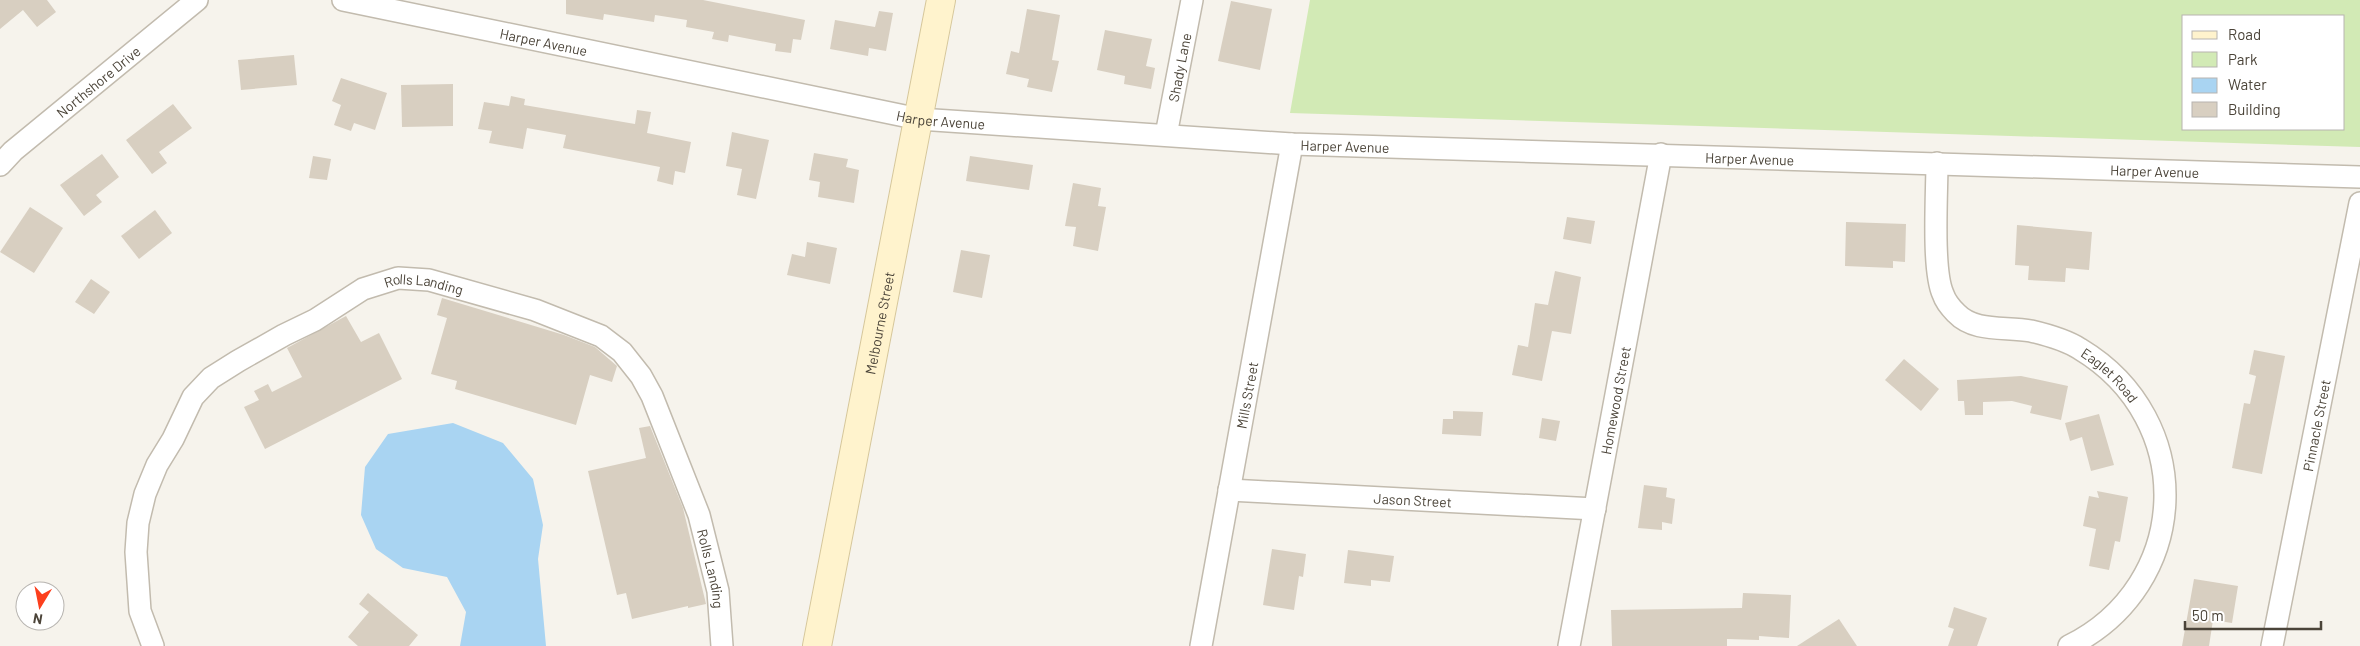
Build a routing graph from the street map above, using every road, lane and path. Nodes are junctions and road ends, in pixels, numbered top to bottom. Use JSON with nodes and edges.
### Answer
{"nodes":[{"id":1,"x":197,"y":0,"type":"edge"},
{"id":2,"x":343,"y":0,"type":"edge"},
{"id":3,"x":941,"y":0,"type":"edge"},
{"id":4,"x":1192,"y":0,"type":"edge"},
{"id":5,"x":919,"y":119,"type":"junction"},
{"id":6,"x":1166,"y":135,"type":"junction"},
{"id":7,"x":1292,"y":144,"type":"junction"},
{"id":8,"x":1661,"y":154,"type":"junction"},
{"id":9,"x":1936,"y":163,"type":"junction"},
{"id":10,"x":0,"y":165,"type":"edge"},
{"id":11,"x":2360,"y":177,"type":"edge"},
{"id":12,"x":2360,"y":204,"type":"edge"},
{"id":13,"x":1229,"y":490,"type":"junction"},
{"id":14,"x":1595,"y":508,"type":"junction"},
{"id":15,"x":153,"y":646,"type":"edge"},
{"id":16,"x":722,"y":646,"type":"edge"},
{"id":17,"x":817,"y":646,"type":"edge"},
{"id":18,"x":1201,"y":646,"type":"edge"},
{"id":19,"x":1569,"y":646,"type":"edge"},
{"id":20,"x":2069,"y":646,"type":"edge"},
{"id":21,"x":2272,"y":646,"type":"edge"}],
"edges":[{"from":1,"to":10,"type":"street","name":"Northshore Drive"},
{"from":2,"to":5,"type":"street","name":"Harper Avenue"},
{"from":3,"to":5,"type":"street","name":"Melbourne Street"},
{"from":4,"to":6,"type":"street","name":"Shady Lane"},
{"from":5,"to":6,"type":"street","name":"Harper Avenue"},
{"from":5,"to":17,"type":"street","name":"Melbourne Street"},
{"from":6,"to":7,"type":"street","name":"Harper Avenue"},
{"from":7,"to":8,"type":"street","name":"Harper Avenue"},
{"from":7,"to":13,"type":"street","name":"Mills Street"},
{"from":8,"to":9,"type":"street","name":"Harper Avenue"},
{"from":8,"to":14,"type":"street","name":"Homewood Street"},
{"from":9,"to":11,"type":"street","name":"Harper Avenue"},
{"from":9,"to":20,"type":"street","name":"Eaglet Road"},
{"from":12,"to":21,"type":"street","name":"Pinnacle Street"},
{"from":13,"to":14,"type":"street","name":"Jason Street"},
{"from":13,"to":18,"type":"street","name":"Mills Street"},
{"from":14,"to":19,"type":"street","name":"Homewood Street"},
{"from":15,"to":16,"type":"street","name":"Rolls Landing"}]}
